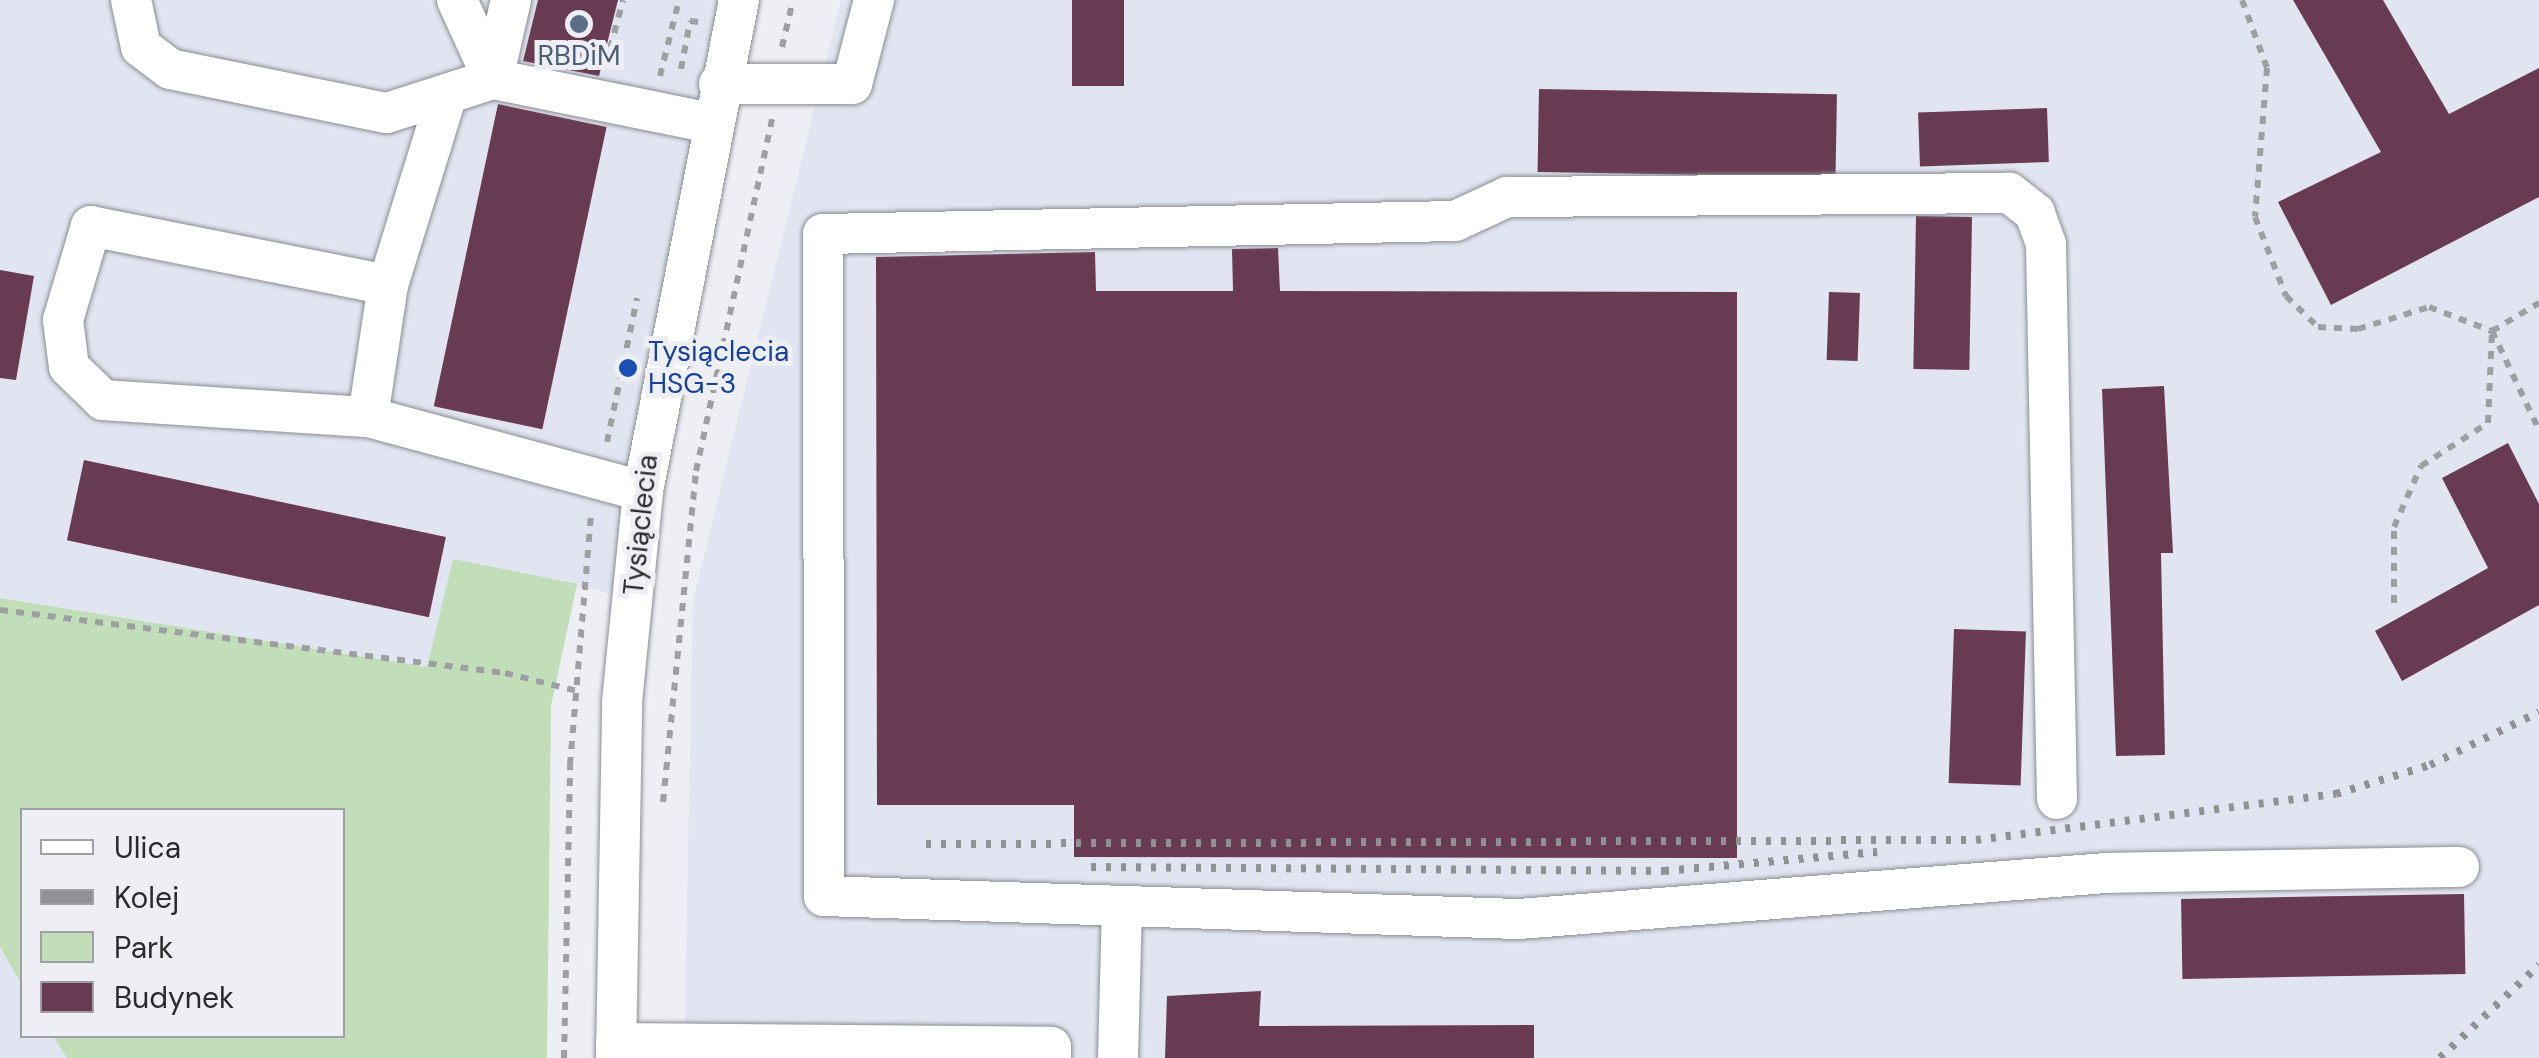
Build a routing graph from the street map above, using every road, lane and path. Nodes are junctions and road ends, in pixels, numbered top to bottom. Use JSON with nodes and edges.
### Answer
{"nodes":[{"id":1,"x":132,"y":0,"type":"edge"},
{"id":2,"x":457,"y":0,"type":"edge"},
{"id":3,"x":512,"y":0,"type":"edge"},
{"id":4,"x":623,"y":0,"type":"edge"},
{"id":5,"x":679,"y":0,"type":"edge"},
{"id":6,"x":739,"y":0,"type":"edge"},
{"id":7,"x":793,"y":0,"type":"edge"},
{"id":8,"x":874,"y":0,"type":"edge"},
{"id":9,"x":2242,"y":0,"type":"edge"},
{"id":10,"x":690,"y":21,"type":"dead end"},
{"id":11,"x":782,"y":42,"type":"dead end"},
{"id":12,"x":493,"y":80,"type":"junction"},
{"id":13,"x":602,"y":81,"type":"dead end"},
{"id":14,"x":665,"y":98,"type":"junction"},
{"id":15,"x":445,"y":101,"type":"junction"},
{"id":16,"x":715,"y":103,"type":"junction"},
{"id":17,"x":771,"y":124,"type":"dead end"},
{"id":18,"x":641,"y":278,"type":"dead end"},
{"id":19,"x":388,"y":285,"type":"junction"},
{"id":20,"x":2539,"y":303,"type":"edge"},
{"id":21,"x":2492,"y":331,"type":"junction"},
{"id":22,"x":368,"y":418,"type":"junction"},
{"id":23,"x":2539,"y":430,"type":"edge"},
{"id":24,"x":606,"y":446,"type":"dead end"},
{"id":25,"x":643,"y":491,"type":"junction"},
{"id":26,"x":590,"y":516,"type":"dead end"},
{"id":27,"x":2394,"y":603,"type":"dead end"},
{"id":28,"x":0,"y":610,"type":"edge"},
{"id":29,"x":574,"y":690,"type":"junction"},
{"id":30,"x":622,"y":702,"type":"junction"},
{"id":31,"x":2057,"y":798,"type":"dead end"},
{"id":32,"x":662,"y":816,"type":"dead end"},
{"id":33,"x":2459,"y":868,"type":"dead end"},
{"id":34,"x":1122,"y":906,"type":"junction"},
{"id":35,"x":616,"y":1050,"type":"edge"},
{"id":36,"x":564,"y":1058,"type":"edge"},
{"id":37,"x":1050,"y":1058,"type":"edge"},
{"id":38,"x":1118,"y":1058,"type":"edge"}],
"edges":[{"from":1,"to":15,"type":"street"},
{"from":2,"to":12,"type":"street"},
{"from":3,"to":12,"type":"street"},
{"from":4,"to":13,"type":"path"},
{"from":5,"to":14,"type":"path"},
{"from":6,"to":16,"type":"street","name":"Tysiąclecia"},
{"from":7,"to":11,"type":"path"},
{"from":8,"to":16,"type":"street"},
{"from":9,"to":21,"type":"path"},
{"from":10,"to":14,"type":"path"},
{"from":12,"to":14,"type":"street"},
{"from":12,"to":15,"type":"street"},
{"from":14,"to":16,"type":"street"},
{"from":15,"to":19,"type":"street"},
{"from":16,"to":25,"type":"street","name":"Tysiąclecia"},
{"from":17,"to":32,"type":"path"},
{"from":18,"to":24,"type":"path"},
{"from":19,"to":22,"type":"street"},
{"from":19,"to":22,"type":"street"},
{"from":20,"to":21,"type":"path"},
{"from":21,"to":23,"type":"path"},
{"from":21,"to":27,"type":"path"},
{"from":22,"to":25,"type":"street"},
{"from":25,"to":30,"type":"street","name":"Tysiąclecia"},
{"from":26,"to":29,"type":"path"},
{"from":28,"to":29,"type":"path"},
{"from":29,"to":30,"type":"path"},
{"from":29,"to":36,"type":"path"},
{"from":30,"to":35,"type":"street","name":"Tysiąclecia"},
{"from":31,"to":34,"type":"street"},
{"from":33,"to":34,"type":"street"},
{"from":34,"to":38,"type":"street"},
{"from":35,"to":37,"type":"street"}]}
